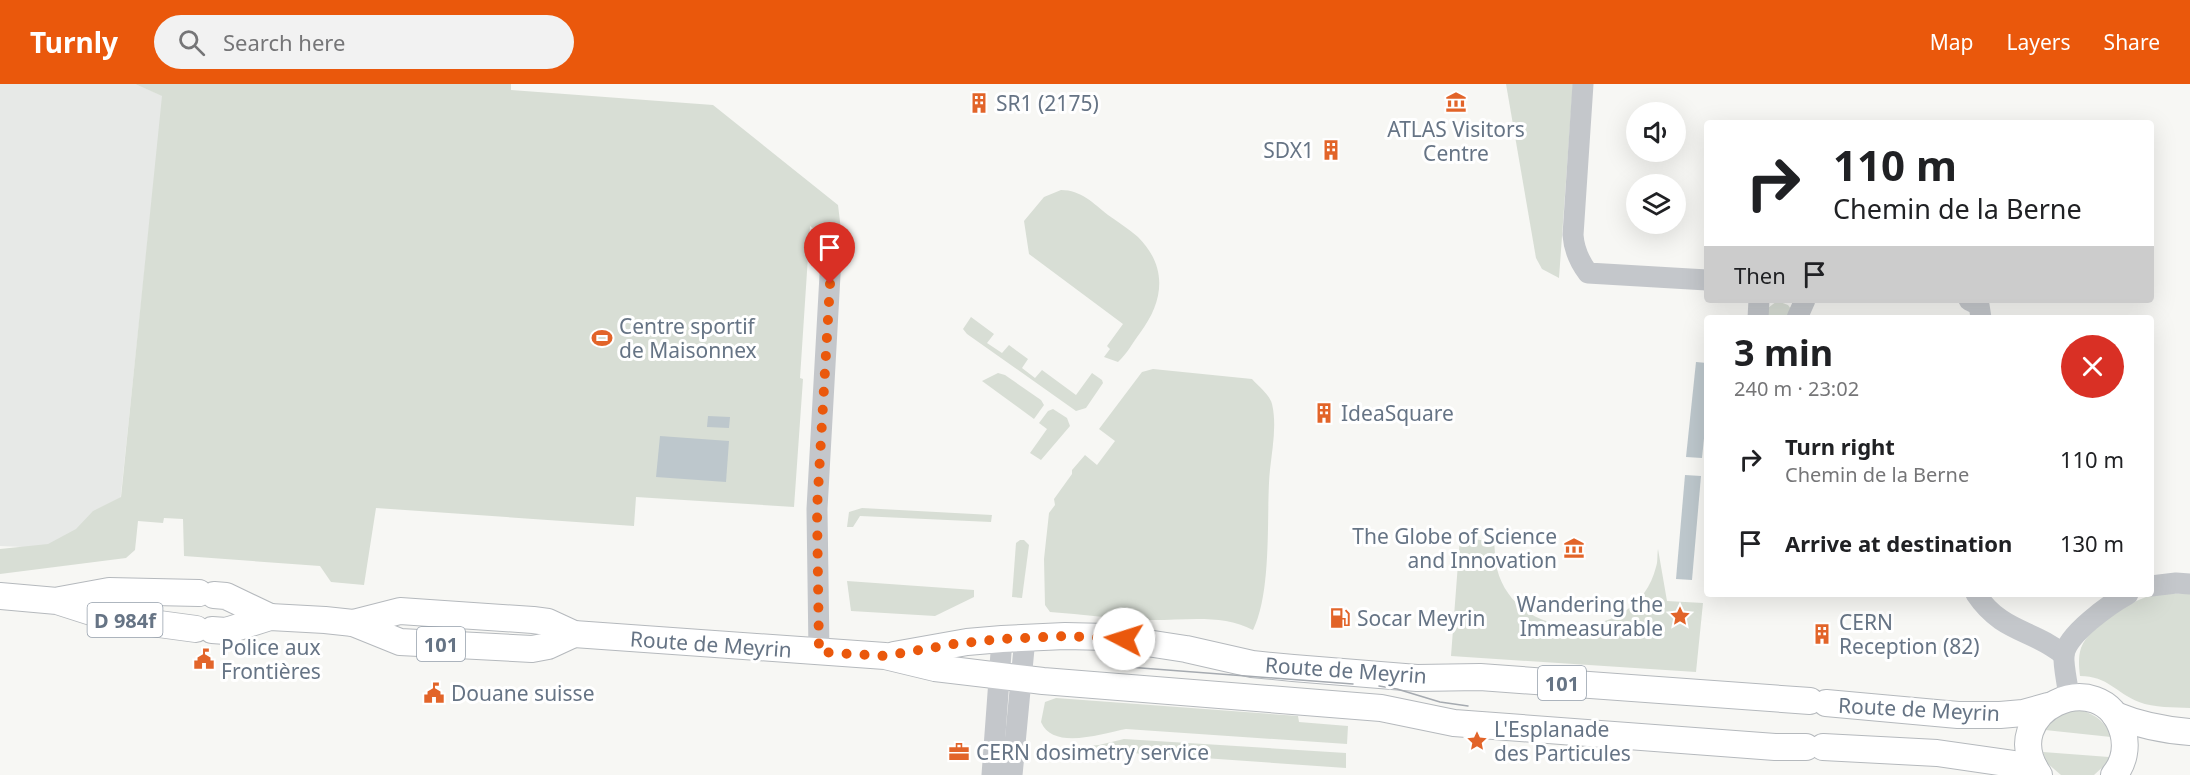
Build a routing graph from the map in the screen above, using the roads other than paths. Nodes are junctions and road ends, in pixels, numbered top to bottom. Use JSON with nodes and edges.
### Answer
{"nodes":[{"id":1,"x":1583,"y":84,"type":"edge"},
{"id":2,"x":832,"y":239,"type":"dead end"},
{"id":3,"x":1704,"y":280,"type":"edge"},
{"id":4,"x":2190,"y":584,"type":"edge"},
{"id":5,"x":2154,"y":586,"type":"edge"},
{"id":6,"x":0,"y":596,"type":"edge"},
{"id":7,"x":1979,"y":597,"type":"edge"},
{"id":8,"x":2123,"y":597,"type":"edge"},
{"id":9,"x":57,"y":601,"type":"junction"},
{"id":10,"x":270,"y":617,"type":"junction"},
{"id":11,"x":325,"y":620,"type":"joint"},
{"id":12,"x":1013,"y":638,"type":"junction"},
{"id":13,"x":819,"y":652,"type":"junction"},
{"id":14,"x":2064,"y":655,"type":"junction"},
{"id":15,"x":885,"y":656,"type":"junction"},
{"id":16,"x":1010,"y":677,"type":"junction"},
{"id":17,"x":2059,"y":702,"type":"junction"},
{"id":18,"x":2115,"y":715,"type":"junction"},
{"id":19,"x":2190,"y":732,"type":"edge"},
{"id":20,"x":2036,"y":771,"type":"edge"},
{"id":21,"x":992,"y":775,"type":"edge"},
{"id":22,"x":1012,"y":775,"type":"edge"},
{"id":23,"x":2114,"y":775,"type":"edge"}],
"edges":[{"from":1,"to":3,"type":"street"},
{"from":2,"to":13,"type":"street"},
{"from":4,"to":5,"type":"street"},
{"from":6,"to":9,"type":"main road","name":"Route de Meyrin","number":"D 984f"},
{"from":7,"to":14,"type":"street"},
{"from":8,"to":14,"type":"street"},
{"from":9,"to":10,"type":"main road","name":"Route de Meyrin","number":"D 984f"},
{"from":9,"to":10,"type":"main road","name":"Route de Meyrin","number":"D 984f"},
{"from":10,"to":11,"type":"main road","name":"Route de Meyrin","number":"D 984f"},
{"from":11,"to":13,"type":"main road","name":"Route de Meyrin","number":"101"},
{"from":12,"to":15,"type":"main road","name":"Route de Meyrin","number":"101"},
{"from":12,"to":16,"type":"street"},
{"from":12,"to":17,"type":"main road","name":"Route de Meyrin","number":"101"},
{"from":13,"to":15,"type":"main road","name":"Route de Meyrin","number":"101"},
{"from":14,"to":17,"type":"street"},
{"from":15,"to":16,"type":"main road","name":"Route de Meyrin","number":"101"},
{"from":16,"to":20,"type":"main road","name":"Route de Meyrin","number":"101"},
{"from":16,"to":21,"type":"street"},
{"from":16,"to":22,"type":"street"},
{"from":17,"to":18,"type":"main road","name":"Route de Meyrin","number":"101"},
{"from":17,"to":20,"type":"main road","name":"Route de Meyrin","number":"101"},
{"from":18,"to":19,"type":"main road","name":"Route de Meyrin","number":"101"},
{"from":18,"to":23,"type":"main road"}]}
